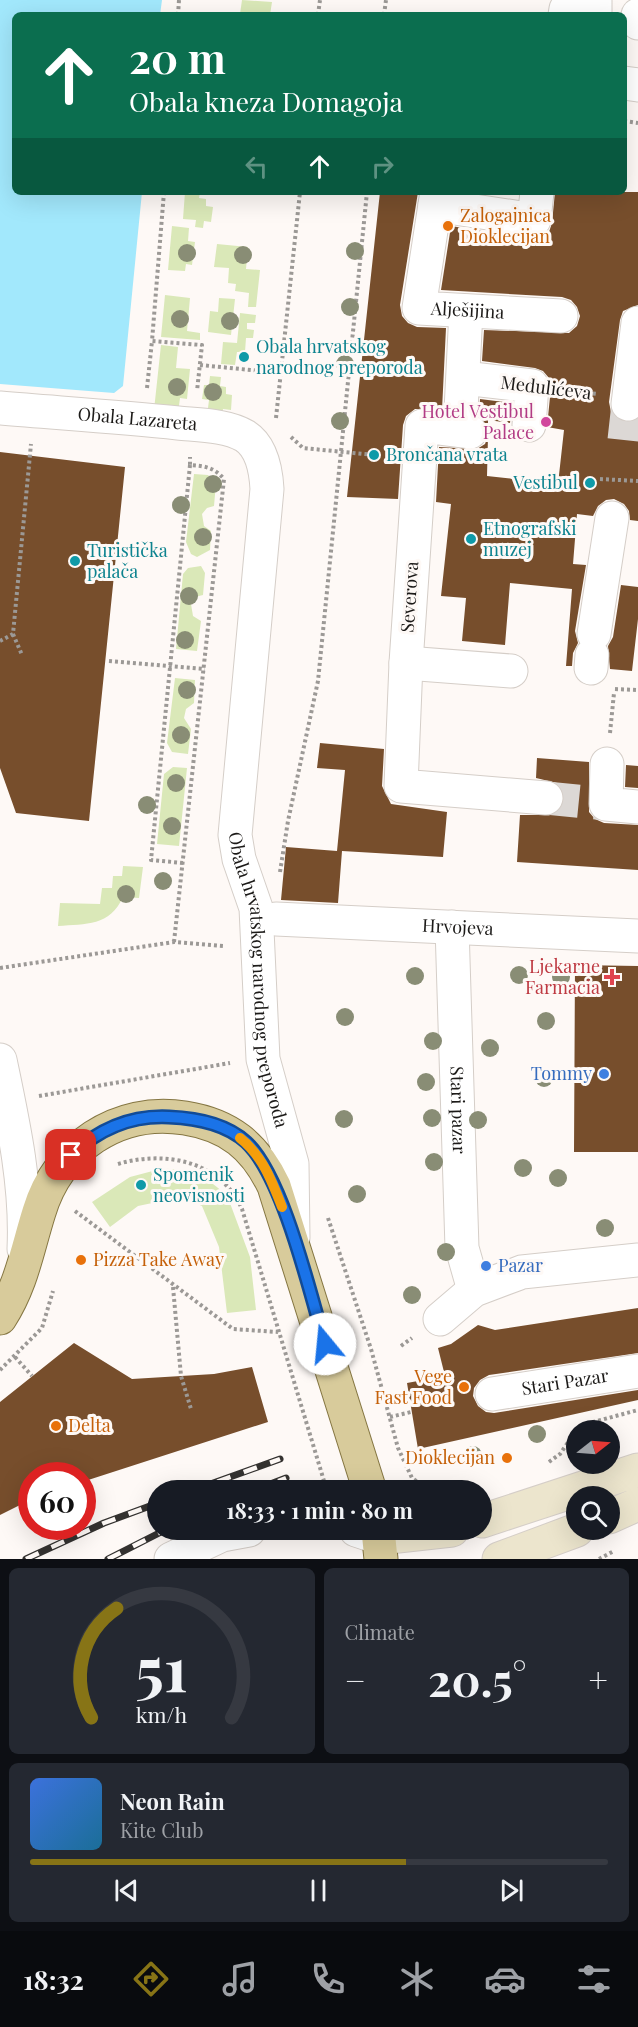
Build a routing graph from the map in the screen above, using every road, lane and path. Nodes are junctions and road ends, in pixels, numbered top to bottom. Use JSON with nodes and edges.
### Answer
{"nodes":[{"id":1,"x":595,"y":0,"type":"edge"},
{"id":2,"x":566,"y":12,"type":"edge"},
{"id":3,"x":638,"y":15,"type":"edge"},
{"id":4,"x":638,"y":23,"type":"edge"},
{"id":5,"x":164,"y":195,"type":"edge"},
{"id":6,"x":300,"y":195,"type":"edge"},
{"id":7,"x":367,"y":195,"type":"edge"},
{"id":8,"x":537,"y":195,"type":"edge"},
{"id":9,"x":436,"y":199,"type":"edge"},
{"id":10,"x":466,"y":311,"type":"junction"},
{"id":11,"x":561,"y":316,"type":"dead end"},
{"id":12,"x":638,"y":323,"type":"edge"},
{"id":13,"x":200,"y":365,"type":"junction"},
{"id":14,"x":281,"y":373,"type":"junction"},
{"id":15,"x":464,"y":378,"type":"junction"},
{"id":16,"x":532,"y":386,"type":"junction"},
{"id":17,"x":197,"y":396,"type":"dead end"},
{"id":18,"x":628,"y":401,"type":"joint"},
{"id":19,"x":0,"y":408,"type":"edge"},
{"id":20,"x":34,"y":411,"type":"junction"},
{"id":21,"x":276,"y":423,"type":"dead end"},
{"id":22,"x":529,"y":425,"type":"dead end"},
{"id":23,"x":303,"y":448,"type":"dead end"},
{"id":24,"x":340,"y":452,"type":"junction"},
{"id":25,"x":191,"y":454,"type":"dead end"},
{"id":26,"x":374,"y":455,"type":"dead end"},
{"id":27,"x":261,"y":459,"type":"joint"},
{"id":28,"x":190,"y":465,"type":"junction"},
{"id":29,"x":600,"y":479,"type":"dead end"},
{"id":30,"x":638,"y":481,"type":"edge"},
{"id":31,"x":612,"y":518,"type":"dead end"},
{"id":32,"x":13,"y":634,"type":"junction"},
{"id":33,"x":0,"y":641,"type":"edge"},
{"id":34,"x":22,"y":655,"type":"dead end"},
{"id":35,"x":109,"y":661,"type":"dead end"},
{"id":36,"x":598,"y":661,"type":"joint"},
{"id":37,"x":406,"y":663,"type":"junction"},
{"id":38,"x":172,"y":666,"type":"junction"},
{"id":39,"x":205,"y":669,"type":"junction"},
{"id":40,"x":511,"y":671,"type":"dead end"},
{"id":41,"x":607,"y":764,"type":"joint"},
{"id":42,"x":546,"y":798,"type":"tunnel mouth"},
{"id":43,"x":638,"y":807,"type":"edge"},
{"id":44,"x":183,"y":863,"type":"junction"},
{"id":45,"x":276,"y":919,"type":"joint"},
{"id":46,"x":452,"y":927,"type":"junction"},
{"id":47,"x":638,"y":936,"type":"edge"},
{"id":48,"x":174,"y":942,"type":"junction"},
{"id":49,"x":235,"y":947,"type":"dead end"},
{"id":50,"x":0,"y":968,"type":"edge"},
{"id":51,"x":0,"y":1060,"type":"edge"},
{"id":52,"x":234,"y":1062,"type":"dead end"},
{"id":53,"x":32,"y":1097,"type":"dead end"},
{"id":54,"x":110,"y":1169,"type":"dead end"},
{"id":55,"x":80,"y":1203,"type":"dead end"},
{"id":56,"x":75,"y":1211,"type":"junction"},
{"id":57,"x":325,"y":1211,"type":"dead end"},
{"id":58,"x":72,"y":1220,"type":"dead end"},
{"id":59,"x":293,"y":1238,"type":"junction"},
{"id":60,"x":638,"y":1260,"type":"edge"},
{"id":61,"x":22,"y":1275,"type":"junction"},
{"id":62,"x":173,"y":1287,"type":"junction"},
{"id":63,"x":54,"y":1288,"type":"dead end"},
{"id":64,"x":474,"y":1290,"type":"junction"},
{"id":65,"x":0,"y":1318,"type":"edge"},
{"id":66,"x":440,"y":1319,"type":"dead end"},
{"id":67,"x":278,"y":1332,"type":"junction"},
{"id":68,"x":15,"y":1357,"type":"junction"},
{"id":69,"x":0,"y":1370,"type":"edge"},
{"id":70,"x":638,"y":1371,"type":"edge"},
{"id":71,"x":32,"y":1376,"type":"dead end"},
{"id":72,"x":492,"y":1394,"type":"dead end"},
{"id":73,"x":191,"y":1409,"type":"dead end"},
{"id":74,"x":638,"y":1410,"type":"edge"},
{"id":75,"x":411,"y":1412,"type":"dead end"},
{"id":76,"x":390,"y":1417,"type":"junction"},
{"id":77,"x":601,"y":1420,"type":"edge"},
{"id":78,"x":566,"y":1445,"type":"edge"},
{"id":79,"x":539,"y":1466,"type":"dead end"},
{"id":80,"x":638,"y":1470,"type":"edge"},
{"id":81,"x":324,"y":1480,"type":"edge"},
{"id":82,"x":367,"y":1480,"type":"edge"},
{"id":83,"x":415,"y":1480,"type":"edge"},
{"id":84,"x":638,"y":1504,"type":"edge"},
{"id":85,"x":620,"y":1512,"type":"edge"},
{"id":86,"x":492,"y":1518,"type":"edge"},
{"id":87,"x":566,"y":1534,"type":"edge"},
{"id":88,"x":211,"y":1540,"type":"edge"},
{"id":89,"x":171,"y":1559,"type":"edge"},
{"id":90,"x":499,"y":1559,"type":"edge"}],
"edges":[{"from":1,"to":2,"type":"street"},
{"from":3,"to":4,"type":"street"},
{"from":5,"to":13,"type":"path"},
{"from":6,"to":14,"type":"path"},
{"from":7,"to":24,"type":"path"},
{"from":8,"to":9,"type":"street"},
{"from":9,"to":10,"type":"street","name":"Alješijina"},
{"from":10,"to":11,"type":"street","name":"Alješijina"},
{"from":10,"to":15,"type":"street"},
{"from":12,"to":18,"type":"street"},
{"from":13,"to":14,"type":"path"},
{"from":13,"to":17,"type":"path"},
{"from":14,"to":21,"type":"path"},
{"from":15,"to":16,"type":"street","name":"Medulićeva"},
{"from":15,"to":37,"type":"street","name":"Severova"},
{"from":16,"to":18,"type":"path","name":"Medulićeva"},
{"from":16,"to":22,"type":"street"},
{"from":19,"to":20,"type":"street","name":"Obala Lazareta"},
{"from":20,"to":27,"type":"street","name":"Obala Lazareta"},
{"from":20,"to":32,"type":"path"},
{"from":23,"to":24,"type":"path"},
{"from":24,"to":26,"type":"path"},
{"from":24,"to":45,"type":"path"},
{"from":25,"to":28,"type":"path"},
{"from":27,"to":59,"type":"street","name":"Obala hrvatskog narodnog preporoda"},
{"from":28,"to":38,"type":"path"},
{"from":28,"to":39,"type":"path"},
{"from":29,"to":30,"type":"path"},
{"from":31,"to":36,"type":"street"},
{"from":32,"to":33,"type":"path"},
{"from":32,"to":34,"type":"path"},
{"from":35,"to":38,"type":"path"},
{"from":36,"to":41,"type":"path"},
{"from":37,"to":40,"type":"street"},
{"from":37,"to":42,"type":"street","name":"Severova"},
{"from":38,"to":39,"type":"path"},
{"from":38,"to":44,"type":"path"},
{"from":39,"to":44,"type":"path"},
{"from":41,"to":43,"type":"street"},
{"from":44,"to":48,"type":"path"},
{"from":45,"to":46,"type":"street","name":"Hrvojeva"},
{"from":46,"to":47,"type":"street","name":"Hrvojeva"},
{"from":46,"to":64,"type":"street","name":"Stari pazar"},
{"from":48,"to":49,"type":"path"},
{"from":48,"to":50,"type":"path"},
{"from":51,"to":61,"type":"street"},
{"from":52,"to":53,"type":"path"},
{"from":54,"to":67,"type":"path"},
{"from":55,"to":56,"type":"path"},
{"from":56,"to":58,"type":"path"},
{"from":56,"to":62,"type":"path"},
{"from":57,"to":76,"type":"path"},
{"from":59,"to":61,"type":"main road"},
{"from":59,"to":82,"type":"main road","name":"Obala hrvatskog narodnog preporoda"},
{"from":60,"to":64,"type":"street"},
{"from":61,"to":65,"type":"main road"},
{"from":62,"to":67,"type":"path"},
{"from":62,"to":73,"type":"path"},
{"from":63,"to":68,"type":"path"},
{"from":64,"to":66,"type":"street"},
{"from":67,"to":81,"type":"path"},
{"from":68,"to":69,"type":"path"},
{"from":68,"to":71,"type":"path"},
{"from":70,"to":72,"type":"street","name":"Stari Pazar"},
{"from":74,"to":77,"type":"path"},
{"from":75,"to":76,"type":"path"},
{"from":76,"to":83,"type":"path"},
{"from":78,"to":79,"type":"path"},
{"from":80,"to":86,"type":"street"},
{"from":84,"to":85,"type":"street"},
{"from":87,"to":90,"type":"street"},
{"from":88,"to":89,"type":"street"}]}
